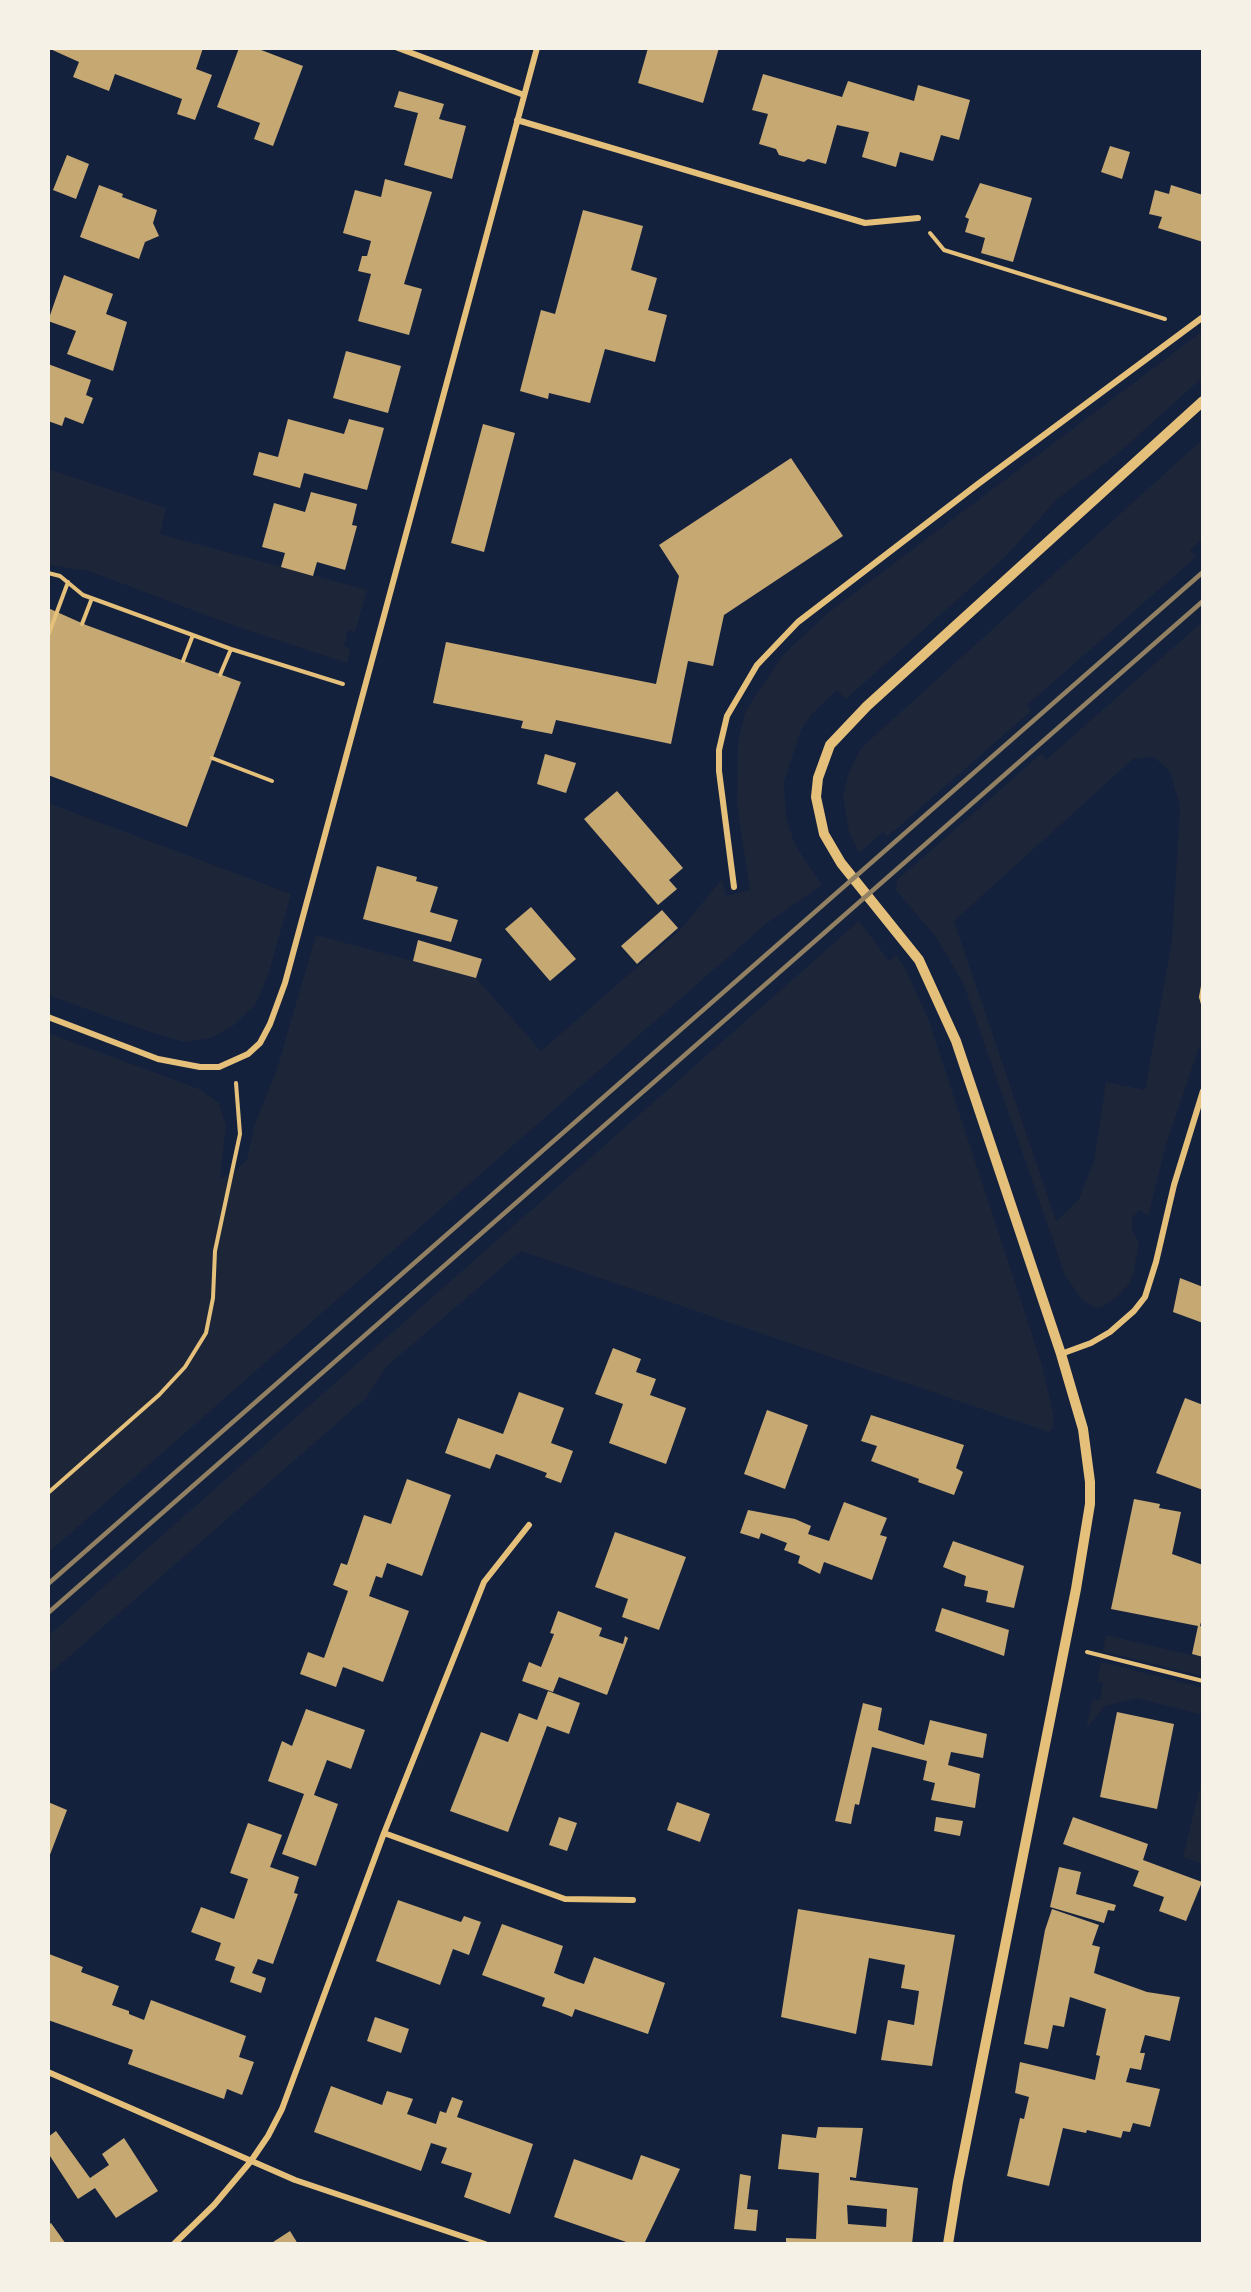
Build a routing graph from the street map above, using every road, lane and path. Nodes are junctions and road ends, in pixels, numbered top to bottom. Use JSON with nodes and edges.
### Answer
{"nodes":[{"id":1,"x":399,"y":48,"type":"edge"},
{"id":2,"x":537,"y":48,"type":"edge"},
{"id":3,"x":524,"y":95,"type":"junction"},
{"id":4,"x":517,"y":120,"type":"junction"},
{"id":5,"x":918,"y":218,"type":"joint"},
{"id":6,"x":1203,"y":318,"type":"edge"},
{"id":7,"x":1188,"y":328,"type":"junction"},
{"id":8,"x":1203,"y":401,"type":"edge"},
{"id":9,"x":48,"y":573,"type":"edge"},
{"id":10,"x":68,"y":582,"type":"junction"},
{"id":11,"x":92,"y":598,"type":"junction"},
{"id":12,"x":82,"y":624,"type":"dead end"},
{"id":13,"x":193,"y":635,"type":"junction"},
{"id":14,"x":48,"y":636,"type":"edge"},
{"id":15,"x":231,"y":649,"type":"junction"},
{"id":16,"x":183,"y":661,"type":"dead end"},
{"id":17,"x":220,"y":675,"type":"dead end"},
{"id":18,"x":364,"y":691,"type":"junction"},
{"id":19,"x":212,"y":758,"type":"dead end"},
{"id":20,"x":272,"y":781,"type":"dead end"},
{"id":21,"x":735,"y":887,"type":"dead end"},
{"id":22,"x":1203,"y":986,"type":"edge"},
{"id":23,"x":1203,"y":1004,"type":"edge"},
{"id":24,"x":48,"y":1017,"type":"edge"},
{"id":25,"x":234,"y":1062,"type":"junction"},
{"id":26,"x":1203,"y":1091,"type":"edge"},
{"id":27,"x":1061,"y":1354,"type":"junction"},
{"id":28,"x":48,"y":1493,"type":"edge"},
{"id":29,"x":529,"y":1525,"type":"dead end"},
{"id":30,"x":1065,"y":1646,"type":"junction"},
{"id":31,"x":1203,"y":1681,"type":"edge"},
{"id":32,"x":384,"y":1833,"type":"junction"},
{"id":33,"x":633,"y":1900,"type":"dead end"},
{"id":34,"x":48,"y":2072,"type":"edge"},
{"id":35,"x":251,"y":2161,"type":"junction"},
{"id":36,"x":174,"y":2244,"type":"edge"},
{"id":37,"x":485,"y":2244,"type":"edge"},
{"id":38,"x":948,"y":2244,"type":"edge"}],
"edges":[{"from":1,"to":3,"type":"street"},
{"from":2,"to":3,"type":"street"},
{"from":3,"to":4,"type":"street"},
{"from":4,"to":5,"type":"street"},
{"from":4,"to":18,"type":"street"},
{"from":5,"to":7,"type":"path"},
{"from":6,"to":7,"type":"street"},
{"from":7,"to":21,"type":"street"},
{"from":8,"to":27,"type":"street"},
{"from":9,"to":10,"type":"path"},
{"from":10,"to":11,"type":"path"},
{"from":10,"to":14,"type":"path"},
{"from":11,"to":12,"type":"path"},
{"from":11,"to":13,"type":"path"},
{"from":13,"to":15,"type":"path"},
{"from":13,"to":16,"type":"path"},
{"from":15,"to":17,"type":"path"},
{"from":15,"to":18,"type":"path"},
{"from":18,"to":25,"type":"street"},
{"from":19,"to":20,"type":"path"},
{"from":22,"to":23,"type":"path"},
{"from":24,"to":25,"type":"street"},
{"from":25,"to":28,"type":"path"},
{"from":26,"to":27,"type":"street"},
{"from":27,"to":30,"type":"street"},
{"from":29,"to":32,"type":"street"},
{"from":30,"to":31,"type":"path"},
{"from":30,"to":38,"type":"street"},
{"from":32,"to":33,"type":"street"},
{"from":32,"to":35,"type":"street"},
{"from":34,"to":35,"type":"street"},
{"from":35,"to":36,"type":"street"},
{"from":35,"to":37,"type":"street"}]}
